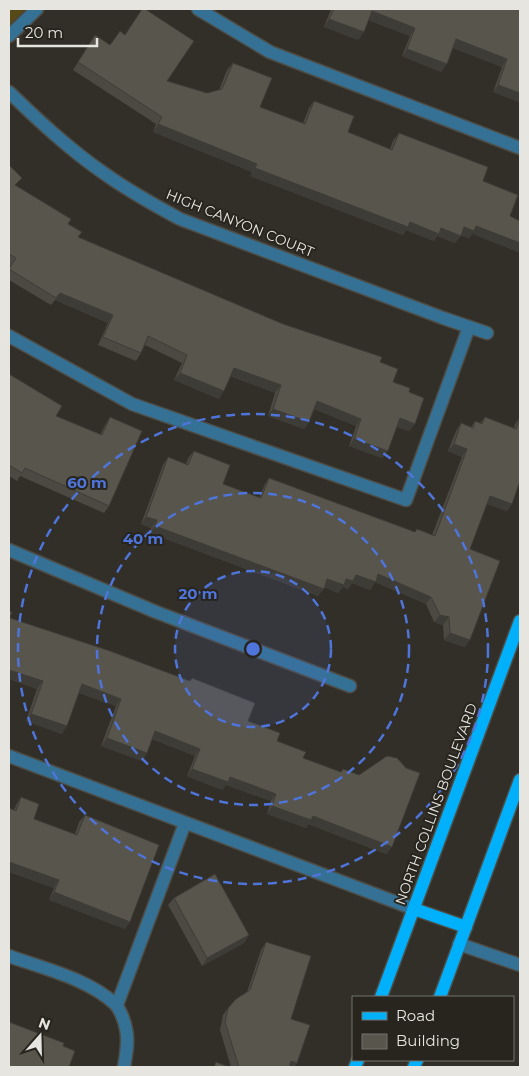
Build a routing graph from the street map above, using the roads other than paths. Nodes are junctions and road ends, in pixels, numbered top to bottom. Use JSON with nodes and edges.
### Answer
{"nodes":[{"id":1,"x":38,"y":9,"type":"edge"},
{"id":2,"x":198,"y":9,"type":"edge"},
{"id":3,"x":9,"y":36,"type":"edge"},
{"id":4,"x":9,"y":92,"type":"edge"},
{"id":5,"x":520,"y":148,"type":"edge"},
{"id":6,"x":469,"y":327,"type":"junction"},
{"id":7,"x":487,"y":333,"type":"dead end"},
{"id":8,"x":9,"y":336,"type":"edge"},
{"id":9,"x":9,"y":550,"type":"edge"},
{"id":10,"x":520,"y":621,"type":"edge"},
{"id":11,"x":350,"y":686,"type":"dead end"},
{"id":12,"x":9,"y":756,"type":"edge"},
{"id":13,"x":520,"y":780,"type":"edge"},
{"id":14,"x":185,"y":822,"type":"junction"},
{"id":15,"x":414,"y":909,"type":"junction"},
{"id":16,"x":466,"y":927,"type":"junction"},
{"id":17,"x":460,"y":944,"type":"junction"},
{"id":18,"x":9,"y":956,"type":"edge"},
{"id":19,"x":520,"y":965,"type":"edge"},
{"id":20,"x":381,"y":996,"type":"edge"},
{"id":21,"x":440,"y":996,"type":"edge"},
{"id":22,"x":116,"y":1006,"type":"junction"},
{"id":23,"x":124,"y":1067,"type":"edge"}],
"edges":[{"from":1,"to":3,"type":"street"},
{"from":2,"to":5,"type":"street"},
{"from":4,"to":6,"type":"street","name":"HIGH CANYON COURT"},
{"from":6,"to":7,"type":"street","name":"HIGH CANYON COURT"},
{"from":6,"to":8,"type":"street"},
{"from":9,"to":11,"type":"street"},
{"from":10,"to":15,"type":"main road","name":"NORTH COLLINS BOULEVARD"},
{"from":12,"to":14,"type":"street"},
{"from":13,"to":16,"type":"main road"},
{"from":14,"to":15,"type":"street"},
{"from":14,"to":22,"type":"street"},
{"from":15,"to":16,"type":"main road"},
{"from":15,"to":20,"type":"main road","name":"NORTH COLLINS BOULEVARD"},
{"from":16,"to":17,"type":"main road"},
{"from":17,"to":19,"type":"street"},
{"from":17,"to":21,"type":"main road"},
{"from":18,"to":22,"type":"street"},
{"from":22,"to":23,"type":"street"}]}
